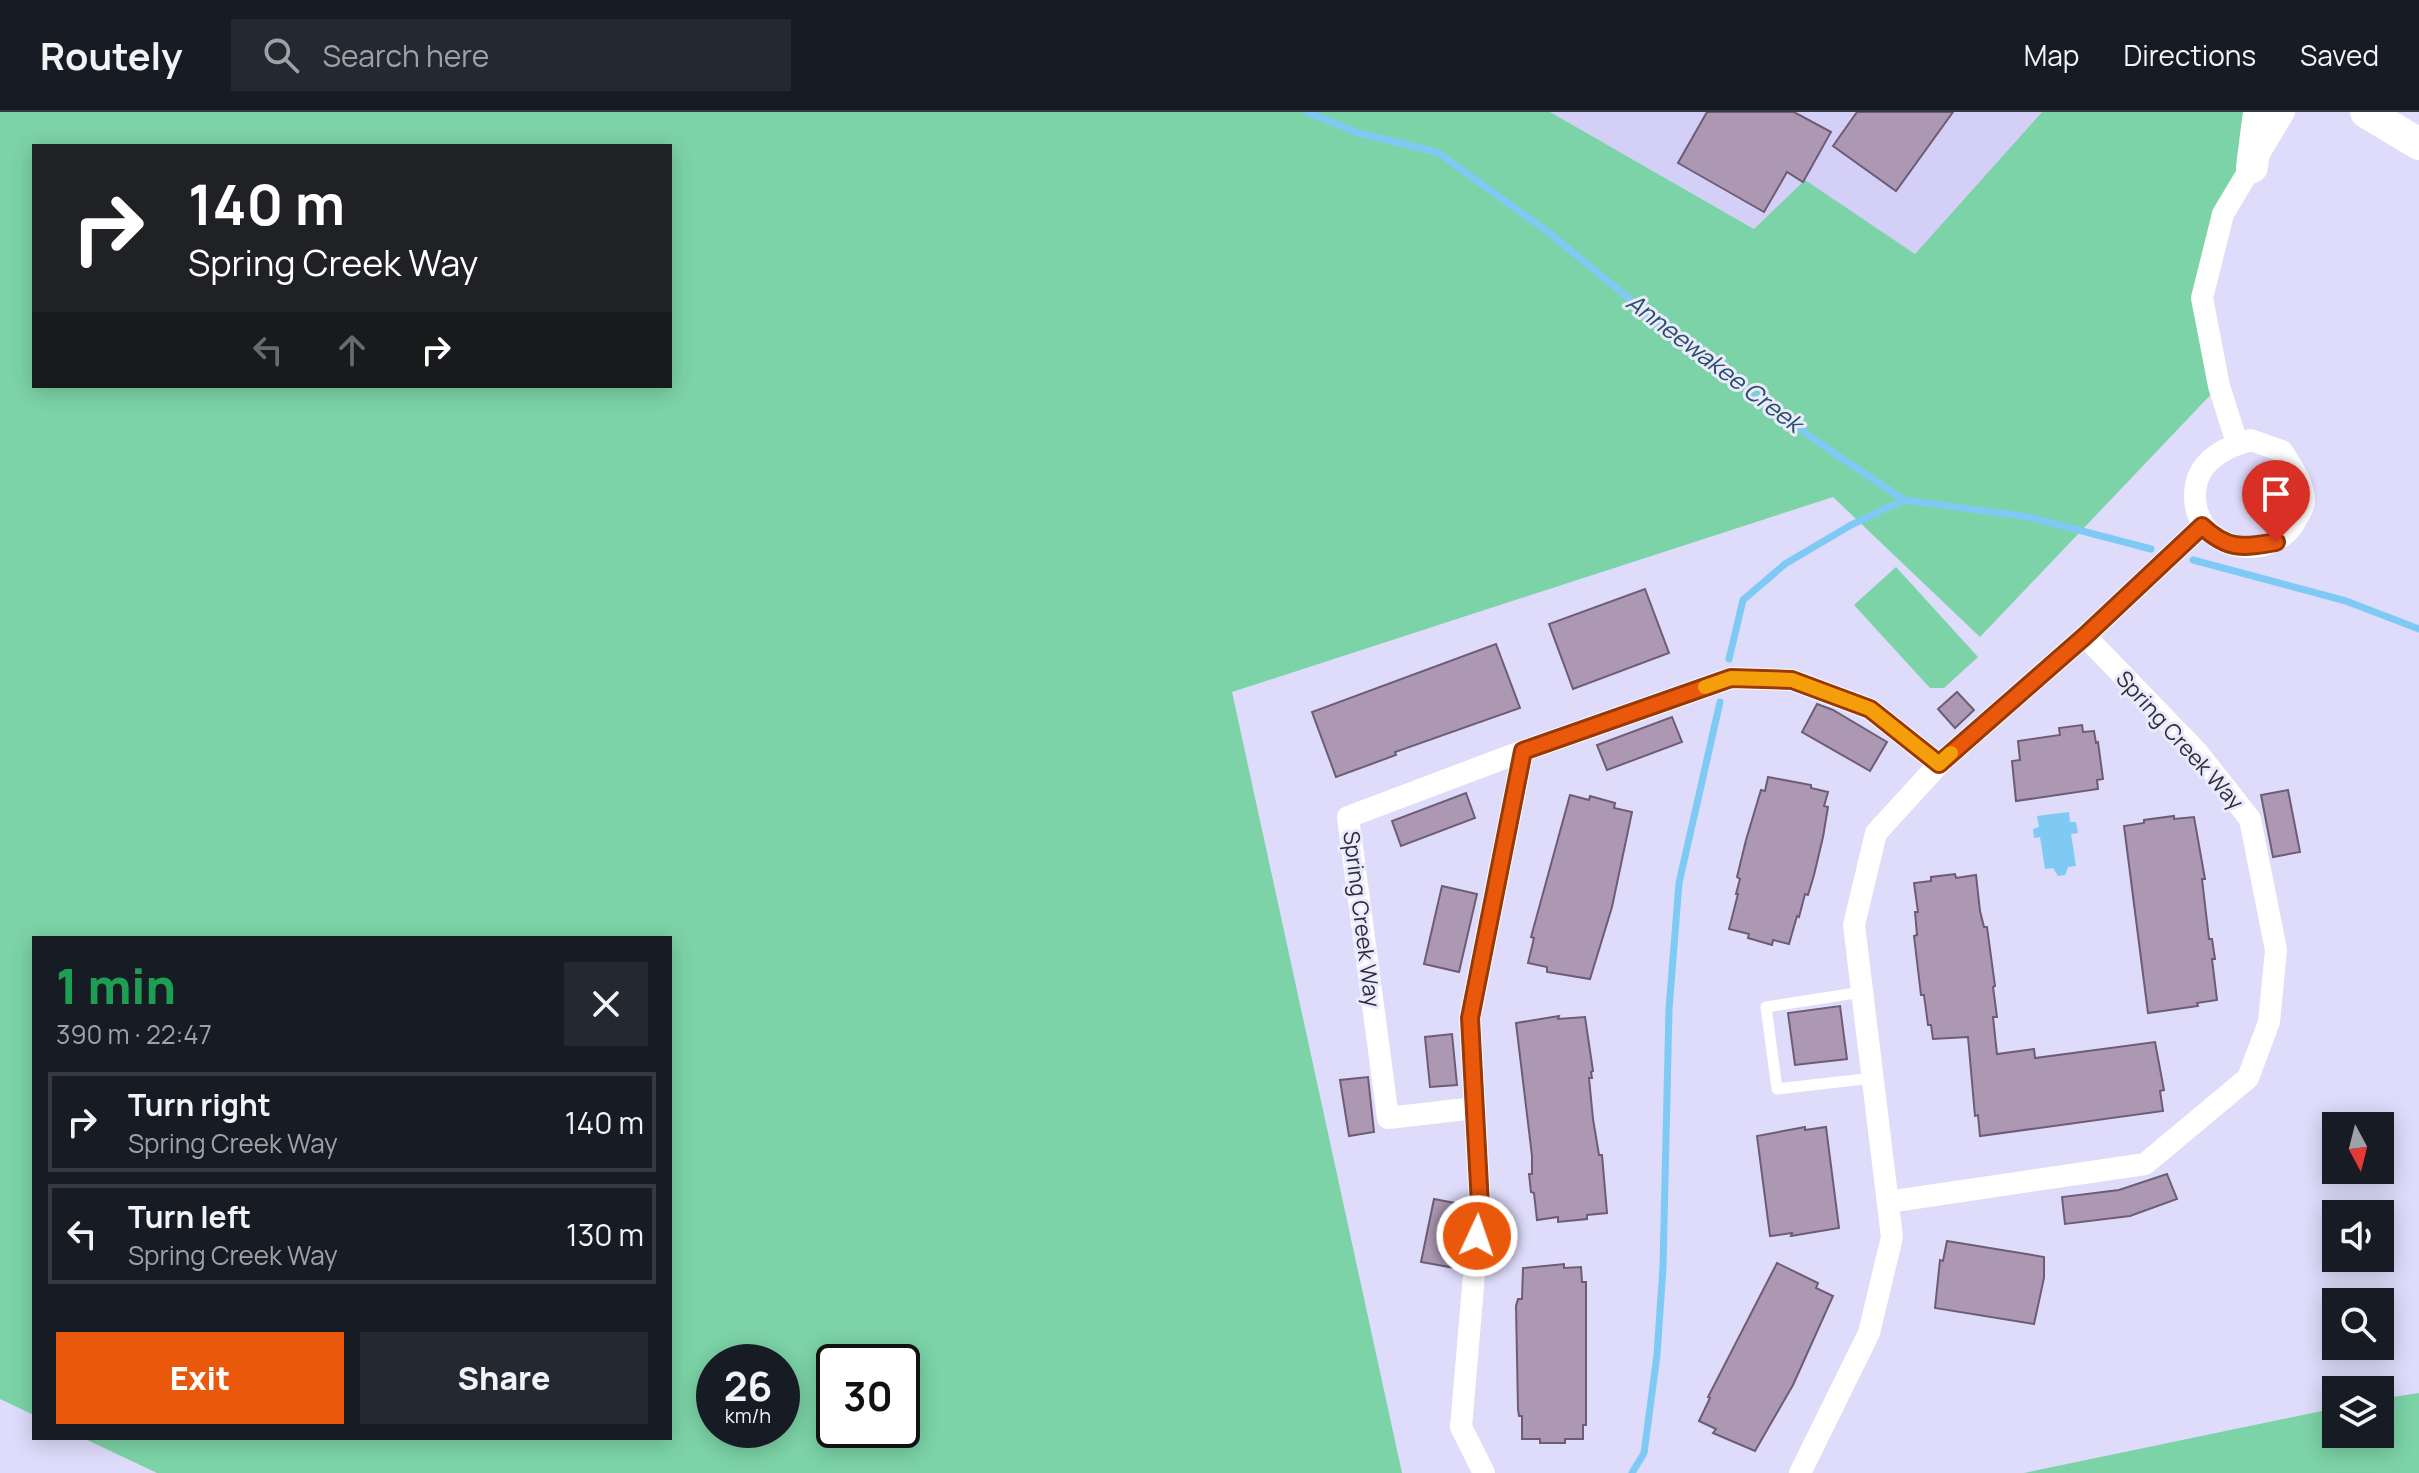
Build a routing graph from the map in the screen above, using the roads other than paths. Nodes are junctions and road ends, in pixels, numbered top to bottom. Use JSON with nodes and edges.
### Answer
{"nodes":[{"id":1,"x":2259,"y":112,"type":"edge"},
{"id":2,"x":2284,"y":112,"type":"edge"},
{"id":3,"x":2366,"y":112,"type":"edge"},
{"id":4,"x":2419,"y":144,"type":"edge"},
{"id":5,"x":2252,"y":167,"type":"junction"},
{"id":6,"x":2237,"y":443,"type":"junction"},
{"id":7,"x":2202,"y":526,"type":"junction"},
{"id":8,"x":2085,"y":636,"type":"junction"},
{"id":9,"x":1523,"y":751,"type":"junction"},
{"id":10,"x":1939,"y":764,"type":"junction"},
{"id":11,"x":1862,"y":992,"type":"junction"},
{"id":12,"x":1873,"y":1078,"type":"junction"},
{"id":13,"x":1475,"y":1108,"type":"junction"},
{"id":14,"x":1888,"y":1202,"type":"junction"},
{"id":15,"x":1484,"y":1473,"type":"edge"},
{"id":16,"x":1800,"y":1473,"type":"edge"}],
"edges":[{"from":1,"to":5,"type":"main road"},
{"from":2,"to":5,"type":"street"},
{"from":3,"to":4,"type":"main road"},
{"from":5,"to":6,"type":"street"},
{"from":6,"to":7,"type":"street"},
{"from":6,"to":7,"type":"street"},
{"from":7,"to":8,"type":"street"},
{"from":8,"to":10,"type":"street"},
{"from":8,"to":14,"type":"street","name":"Spring Creek Way"},
{"from":9,"to":10,"type":"street","name":"Spring Creek Way"},
{"from":9,"to":13,"type":"street"},
{"from":9,"to":13,"type":"street","name":"Spring Creek Way"},
{"from":10,"to":11,"type":"street"},
{"from":11,"to":12,"type":"street"},
{"from":11,"to":12,"type":"lane"},
{"from":12,"to":14,"type":"street"},
{"from":13,"to":15,"type":"street"},
{"from":14,"to":16,"type":"street"}]}
